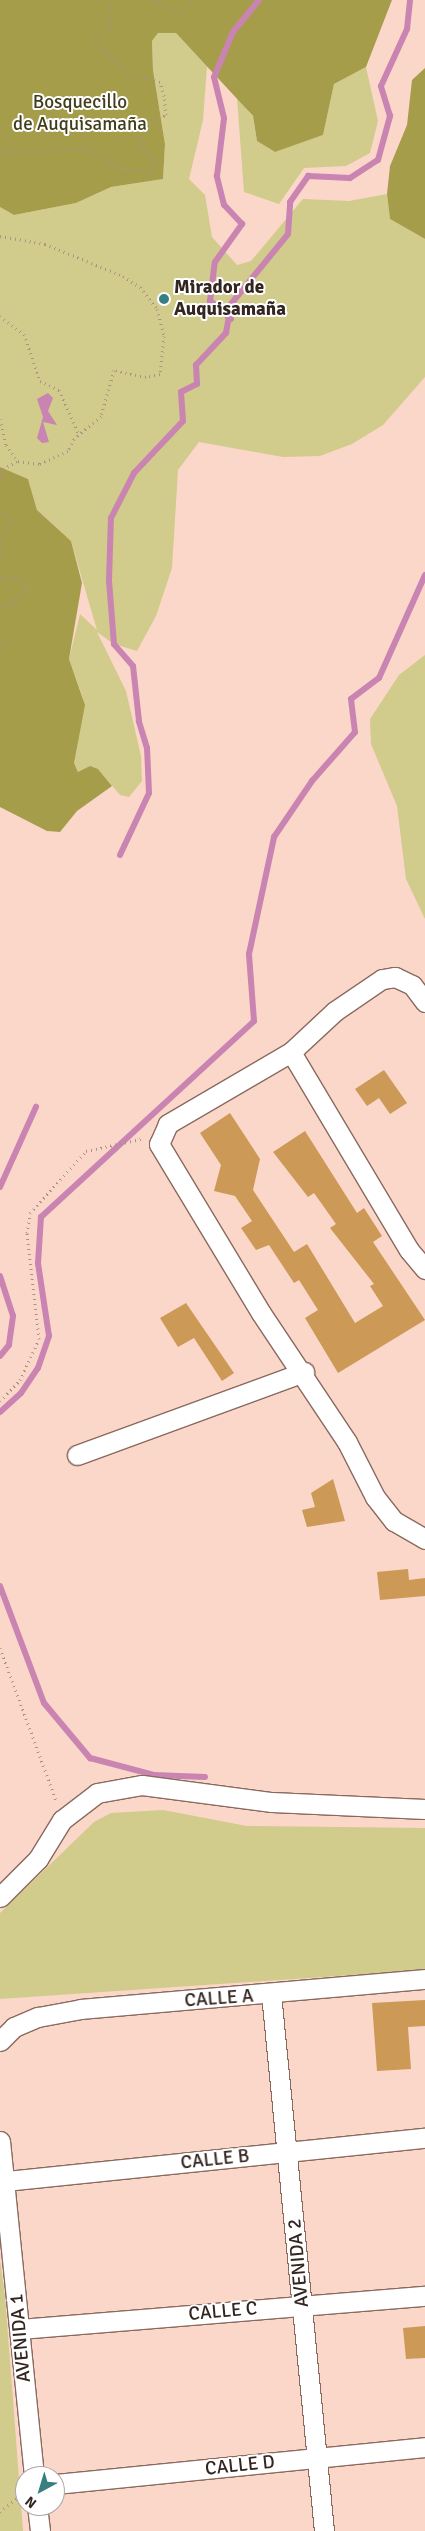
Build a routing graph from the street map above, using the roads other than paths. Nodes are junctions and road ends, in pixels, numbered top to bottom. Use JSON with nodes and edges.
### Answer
{"nodes":[{"id":1,"x":425,"y":1002,"type":"edge"},
{"id":2,"x":291,"y":1052,"type":"junction"},
{"id":3,"x":425,"y":1270,"type":"edge"},
{"id":4,"x":304,"y":1372,"type":"junction"},
{"id":5,"x":77,"y":1456,"type":"dead end"},
{"id":6,"x":425,"y":1538,"type":"edge"},
{"id":7,"x":425,"y":1809,"type":"edge"},
{"id":8,"x":0,"y":1897,"type":"edge"},
{"id":9,"x":425,"y":1979,"type":"edge"},
{"id":10,"x":271,"y":1994,"type":"junction"},
{"id":11,"x":0,"y":2041,"type":"edge"},
{"id":12,"x":425,"y":2138,"type":"edge"},
{"id":13,"x":0,"y":2142,"type":"edge"},
{"id":14,"x":290,"y":2153,"type":"junction"},
{"id":15,"x":6,"y":2181,"type":"junction"},
{"id":16,"x":425,"y":2296,"type":"edge"},
{"id":17,"x":303,"y":2306,"type":"junction"},
{"id":18,"x":20,"y":2329,"type":"junction"},
{"id":19,"x":425,"y":2447,"type":"edge"},
{"id":20,"x":318,"y":2458,"type":"junction"},
{"id":21,"x":33,"y":2466,"type":"edge"},
{"id":22,"x":65,"y":2483,"type":"edge"},
{"id":23,"x":38,"y":2516,"type":"edge"},
{"id":24,"x":40,"y":2531,"type":"edge"},
{"id":25,"x":324,"y":2531,"type":"edge"}],
"edges":[{"from":1,"to":2,"type":"street"},
{"from":2,"to":3,"type":"street"},
{"from":2,"to":4,"type":"street"},
{"from":4,"to":5,"type":"street"},
{"from":4,"to":6,"type":"street"},
{"from":7,"to":8,"type":"street"},
{"from":9,"to":10,"type":"street","name":"CALLE A"},
{"from":10,"to":11,"type":"street","name":"CALLE A"},
{"from":10,"to":14,"type":"street","name":"AVENIDA 2"},
{"from":12,"to":14,"type":"street","name":"CALLE B"},
{"from":13,"to":15,"type":"street","name":"AVENIDA 1"},
{"from":14,"to":15,"type":"street","name":"CALLE B"},
{"from":14,"to":17,"type":"street","name":"AVENIDA 2"},
{"from":15,"to":18,"type":"street","name":"AVENIDA 1"},
{"from":16,"to":17,"type":"street","name":"CALLE C"},
{"from":17,"to":18,"type":"street","name":"CALLE C"},
{"from":17,"to":20,"type":"street","name":"AVENIDA 2"},
{"from":18,"to":21,"type":"street","name":"AVENIDA 1"},
{"from":19,"to":20,"type":"street","name":"CALLE D"},
{"from":20,"to":22,"type":"street","name":"CALLE D"},
{"from":20,"to":25,"type":"street","name":"AVENIDA 2"},
{"from":23,"to":24,"type":"street"}]}
